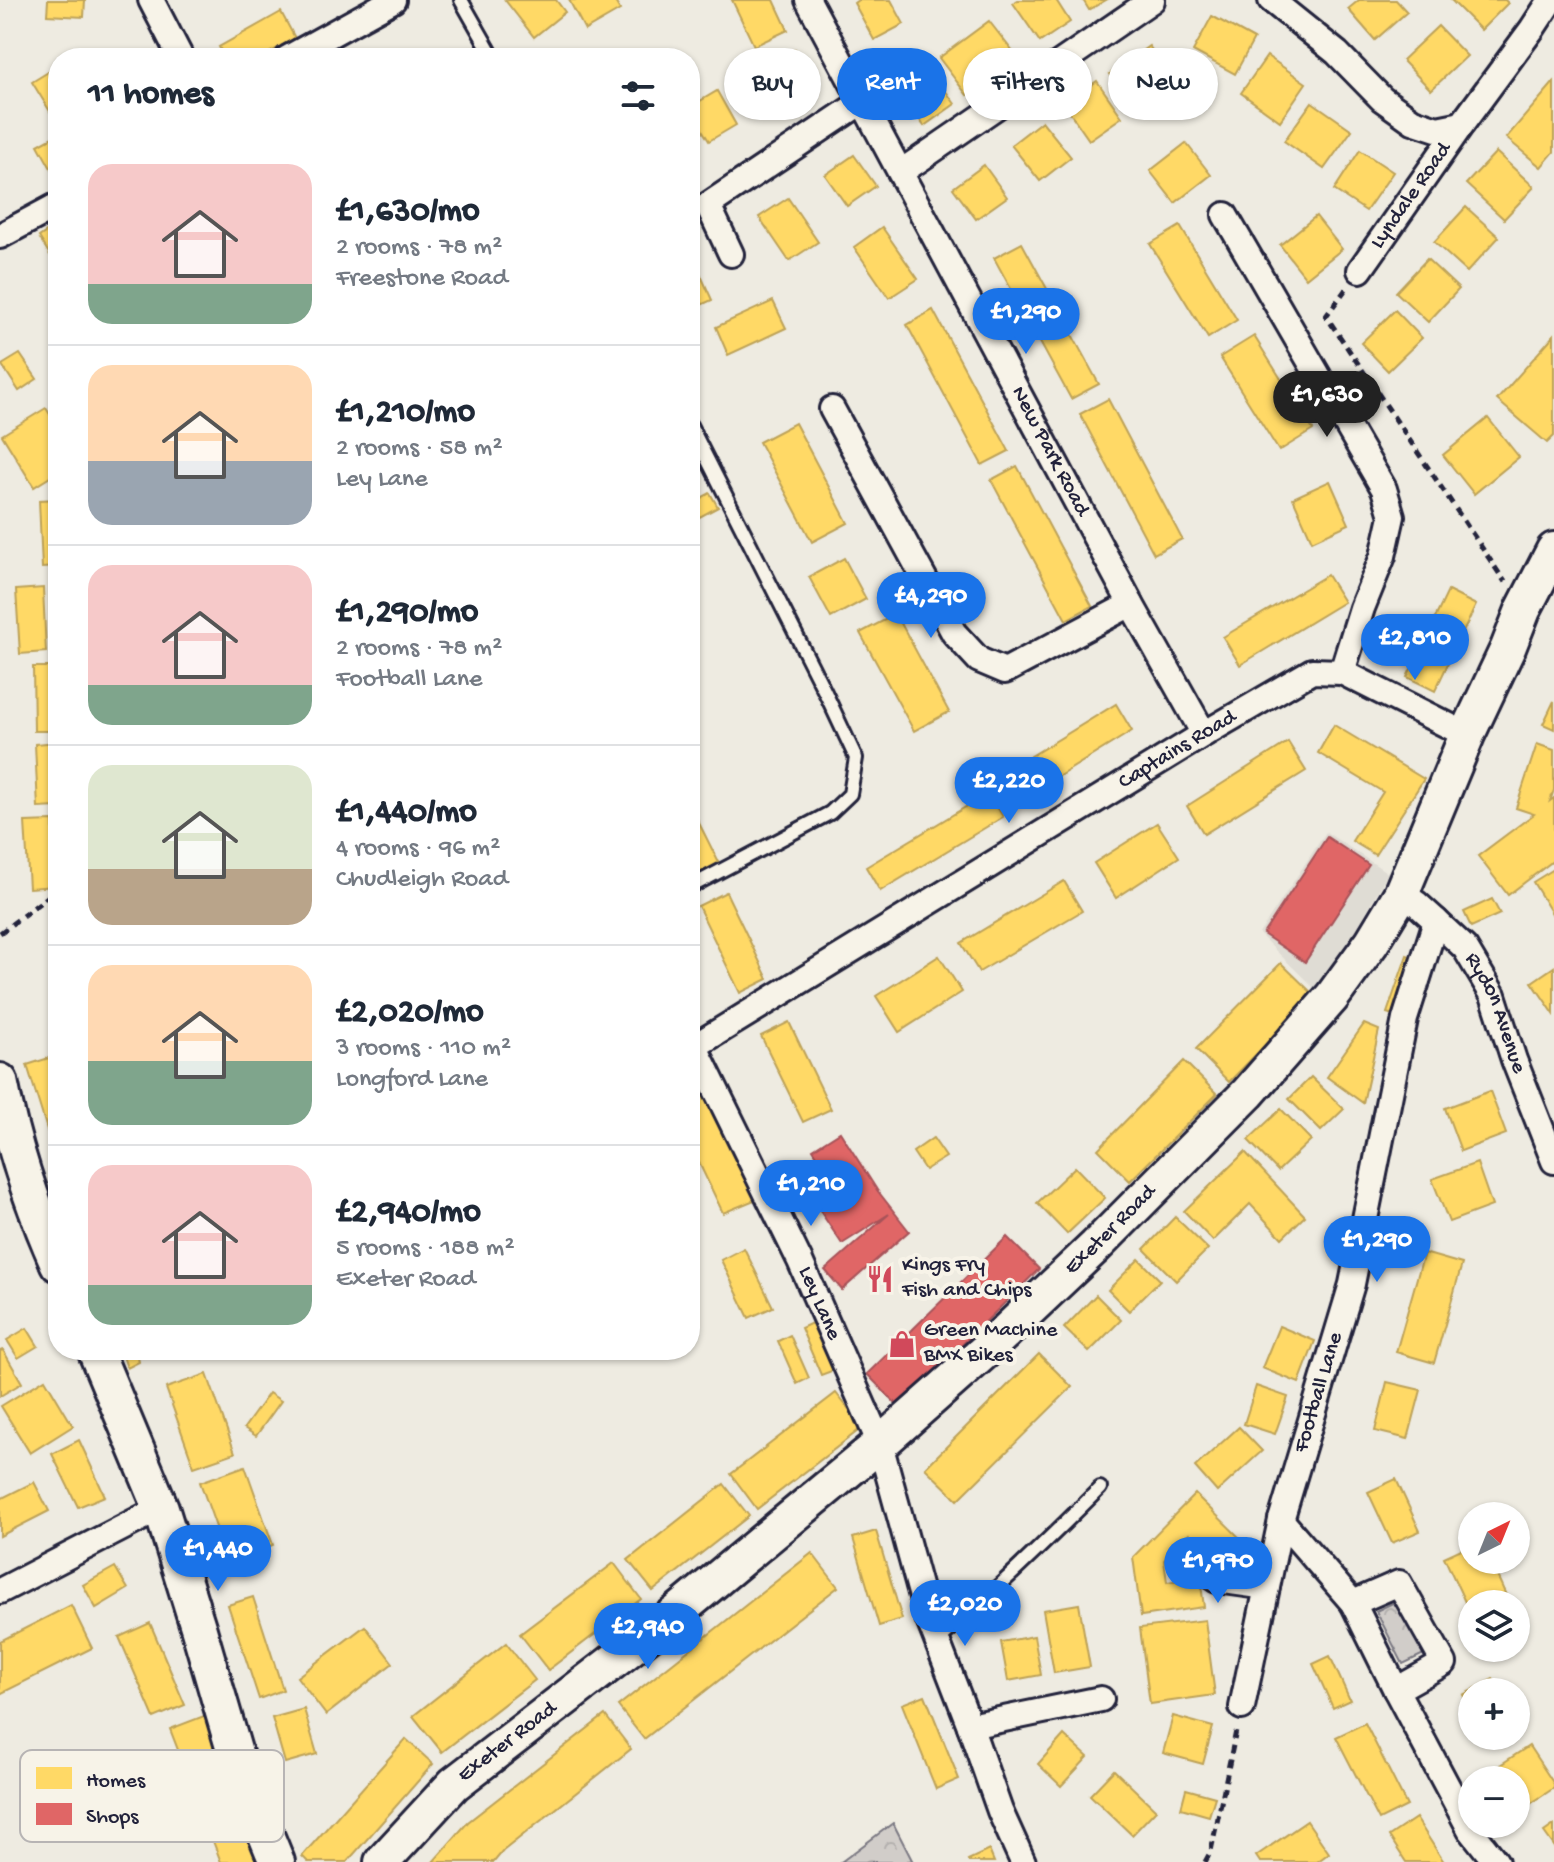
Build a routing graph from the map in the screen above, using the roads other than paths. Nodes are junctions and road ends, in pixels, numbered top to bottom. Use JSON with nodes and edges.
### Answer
{"nodes":[{"id":1,"x":151,"y":0,"type":"edge"},
{"id":2,"x":393,"y":0,"type":"edge"},
{"id":3,"x":461,"y":0,"type":"edge"},
{"id":4,"x":808,"y":0,"type":"edge"},
{"id":5,"x":1152,"y":0,"type":"edge"},
{"id":6,"x":1271,"y":0,"type":"edge"},
{"id":7,"x":1551,"y":0,"type":"edge"},
{"id":8,"x":176,"y":48,"type":"edge"},
{"id":9,"x":306,"y":48,"type":"edge"},
{"id":10,"x":488,"y":48,"type":"edge"},
{"id":11,"x":837,"y":53,"type":"edge"},
{"id":12,"x":837,"y":118,"type":"edge"},
{"id":13,"x":873,"y":120,"type":"edge"},
{"id":14,"x":1462,"y":124,"type":"junction"},
{"id":15,"x":901,"y":172,"type":"junction"},
{"id":16,"x":48,"y":210,"type":"edge"},
{"id":17,"x":1225,"y":215,"type":"dead end"},
{"id":18,"x":0,"y":236,"type":"edge"},
{"id":19,"x":731,"y":254,"type":"dead end"},
{"id":20,"x":1360,"y":270,"type":"road end"},
{"id":21,"x":832,"y":409,"type":"dead end"},
{"id":22,"x":700,"y":445,"type":"edge"},
{"id":23,"x":1554,"y":550,"type":"edge"},
{"id":24,"x":1131,"y":604,"type":"junction"},
{"id":25,"x":1342,"y":672,"type":"junction"},
{"id":26,"x":1204,"y":734,"type":"junction"},
{"id":27,"x":1467,"y":735,"type":"junction"},
{"id":28,"x":700,"y":882,"type":"edge"},
{"id":29,"x":1401,"y":894,"type":"junction"},
{"id":30,"x":1436,"y":921,"type":"junction"},
{"id":31,"x":700,"y":1037,"type":"edge"},
{"id":32,"x":700,"y":1058,"type":"edge"},
{"id":33,"x":0,"y":1081,"type":"edge"},
{"id":34,"x":1554,"y":1161,"type":"edge"},
{"id":35,"x":48,"y":1238,"type":"edge"},
{"id":36,"x":99,"y":1360,"type":"edge"},
{"id":37,"x":880,"y":1444,"type":"junction"},
{"id":38,"x":1100,"y":1488,"type":"dead end"},
{"id":39,"x":161,"y":1508,"type":"junction"},
{"id":40,"x":1281,"y":1520,"type":"junction"},
{"id":41,"x":1192,"y":1563,"type":"dead end"},
{"id":42,"x":1267,"y":1587,"type":"junction"},
{"id":43,"x":0,"y":1591,"type":"edge"},
{"id":44,"x":1353,"y":1603,"type":"junction"},
{"id":45,"x":937,"y":1641,"type":"junction"},
{"id":46,"x":1396,"y":1690,"type":"junction"},
{"id":47,"x":1101,"y":1699,"type":"dead end"},
{"id":48,"x":1242,"y":1707,"type":"road end"},
{"id":49,"x":970,"y":1726,"type":"junction"},
{"id":50,"x":234,"y":1750,"type":"edge"},
{"id":51,"x":269,"y":1842,"type":"edge"},
{"id":52,"x":277,"y":1862,"type":"edge"},
{"id":53,"x":382,"y":1862,"type":"edge"},
{"id":54,"x":1023,"y":1862,"type":"edge"},
{"id":55,"x":1496,"y":1862,"type":"edge"}],
"edges":[{"from":1,"to":8,"type":"street"},
{"from":2,"to":9,"type":"street"},
{"from":3,"to":10,"type":"lane"},
{"from":4,"to":11,"type":"street","name":"New Park Road"},
{"from":5,"to":15,"type":"street"},
{"from":6,"to":14,"type":"street","name":"Lyndale Road"},
{"from":7,"to":14,"type":"street","name":"Lyndale Road"},
{"from":12,"to":19,"type":"street"},
{"from":13,"to":15,"type":"street","name":"New Park Road"},
{"from":14,"to":20,"type":"street","name":"Lyndale Road"},
{"from":15,"to":24,"type":"street","name":"New Park Road"},
{"from":16,"to":18,"type":"street"},
{"from":17,"to":25,"type":"street"},
{"from":21,"to":24,"type":"street"},
{"from":22,"to":28,"type":"lane"},
{"from":23,"to":27,"type":"main road","name":"Exeter Road"},
{"from":24,"to":26,"type":"street","name":"New Park Road"},
{"from":25,"to":26,"type":"street","name":"Captains Road"},
{"from":25,"to":27,"type":"street"},
{"from":26,"to":31,"type":"street","name":"Captains Road"},
{"from":27,"to":29,"type":"main road","name":"Exeter Road"},
{"from":29,"to":30,"type":"street"},
{"from":29,"to":37,"type":"main road","name":"Exeter Road"},
{"from":30,"to":34,"type":"street","name":"Rydon Avenue"},
{"from":30,"to":40,"type":"street","name":"Football Lane"},
{"from":32,"to":37,"type":"street","name":"Ley Lane"},
{"from":33,"to":35,"type":"main road"},
{"from":36,"to":39,"type":"main road"},
{"from":37,"to":45,"type":"street","name":"Ley Lane"},
{"from":37,"to":53,"type":"main road","name":"Exeter Road"},
{"from":38,"to":45,"type":"lane"},
{"from":39,"to":43,"type":"street"},
{"from":39,"to":50,"type":"main road"},
{"from":40,"to":42,"type":"street","name":"Football Lane"},
{"from":40,"to":44,"type":"street"},
{"from":41,"to":42,"type":"street"},
{"from":42,"to":48,"type":"street","name":"Football Lane"},
{"from":44,"to":46,"type":"street"},
{"from":44,"to":46,"type":"street"},
{"from":45,"to":49,"type":"street","name":"Ley Lane"},
{"from":46,"to":55,"type":"street"},
{"from":47,"to":49,"type":"street"},
{"from":49,"to":54,"type":"street","name":"Ley Lane"},
{"from":51,"to":52,"type":"main road"}]}
